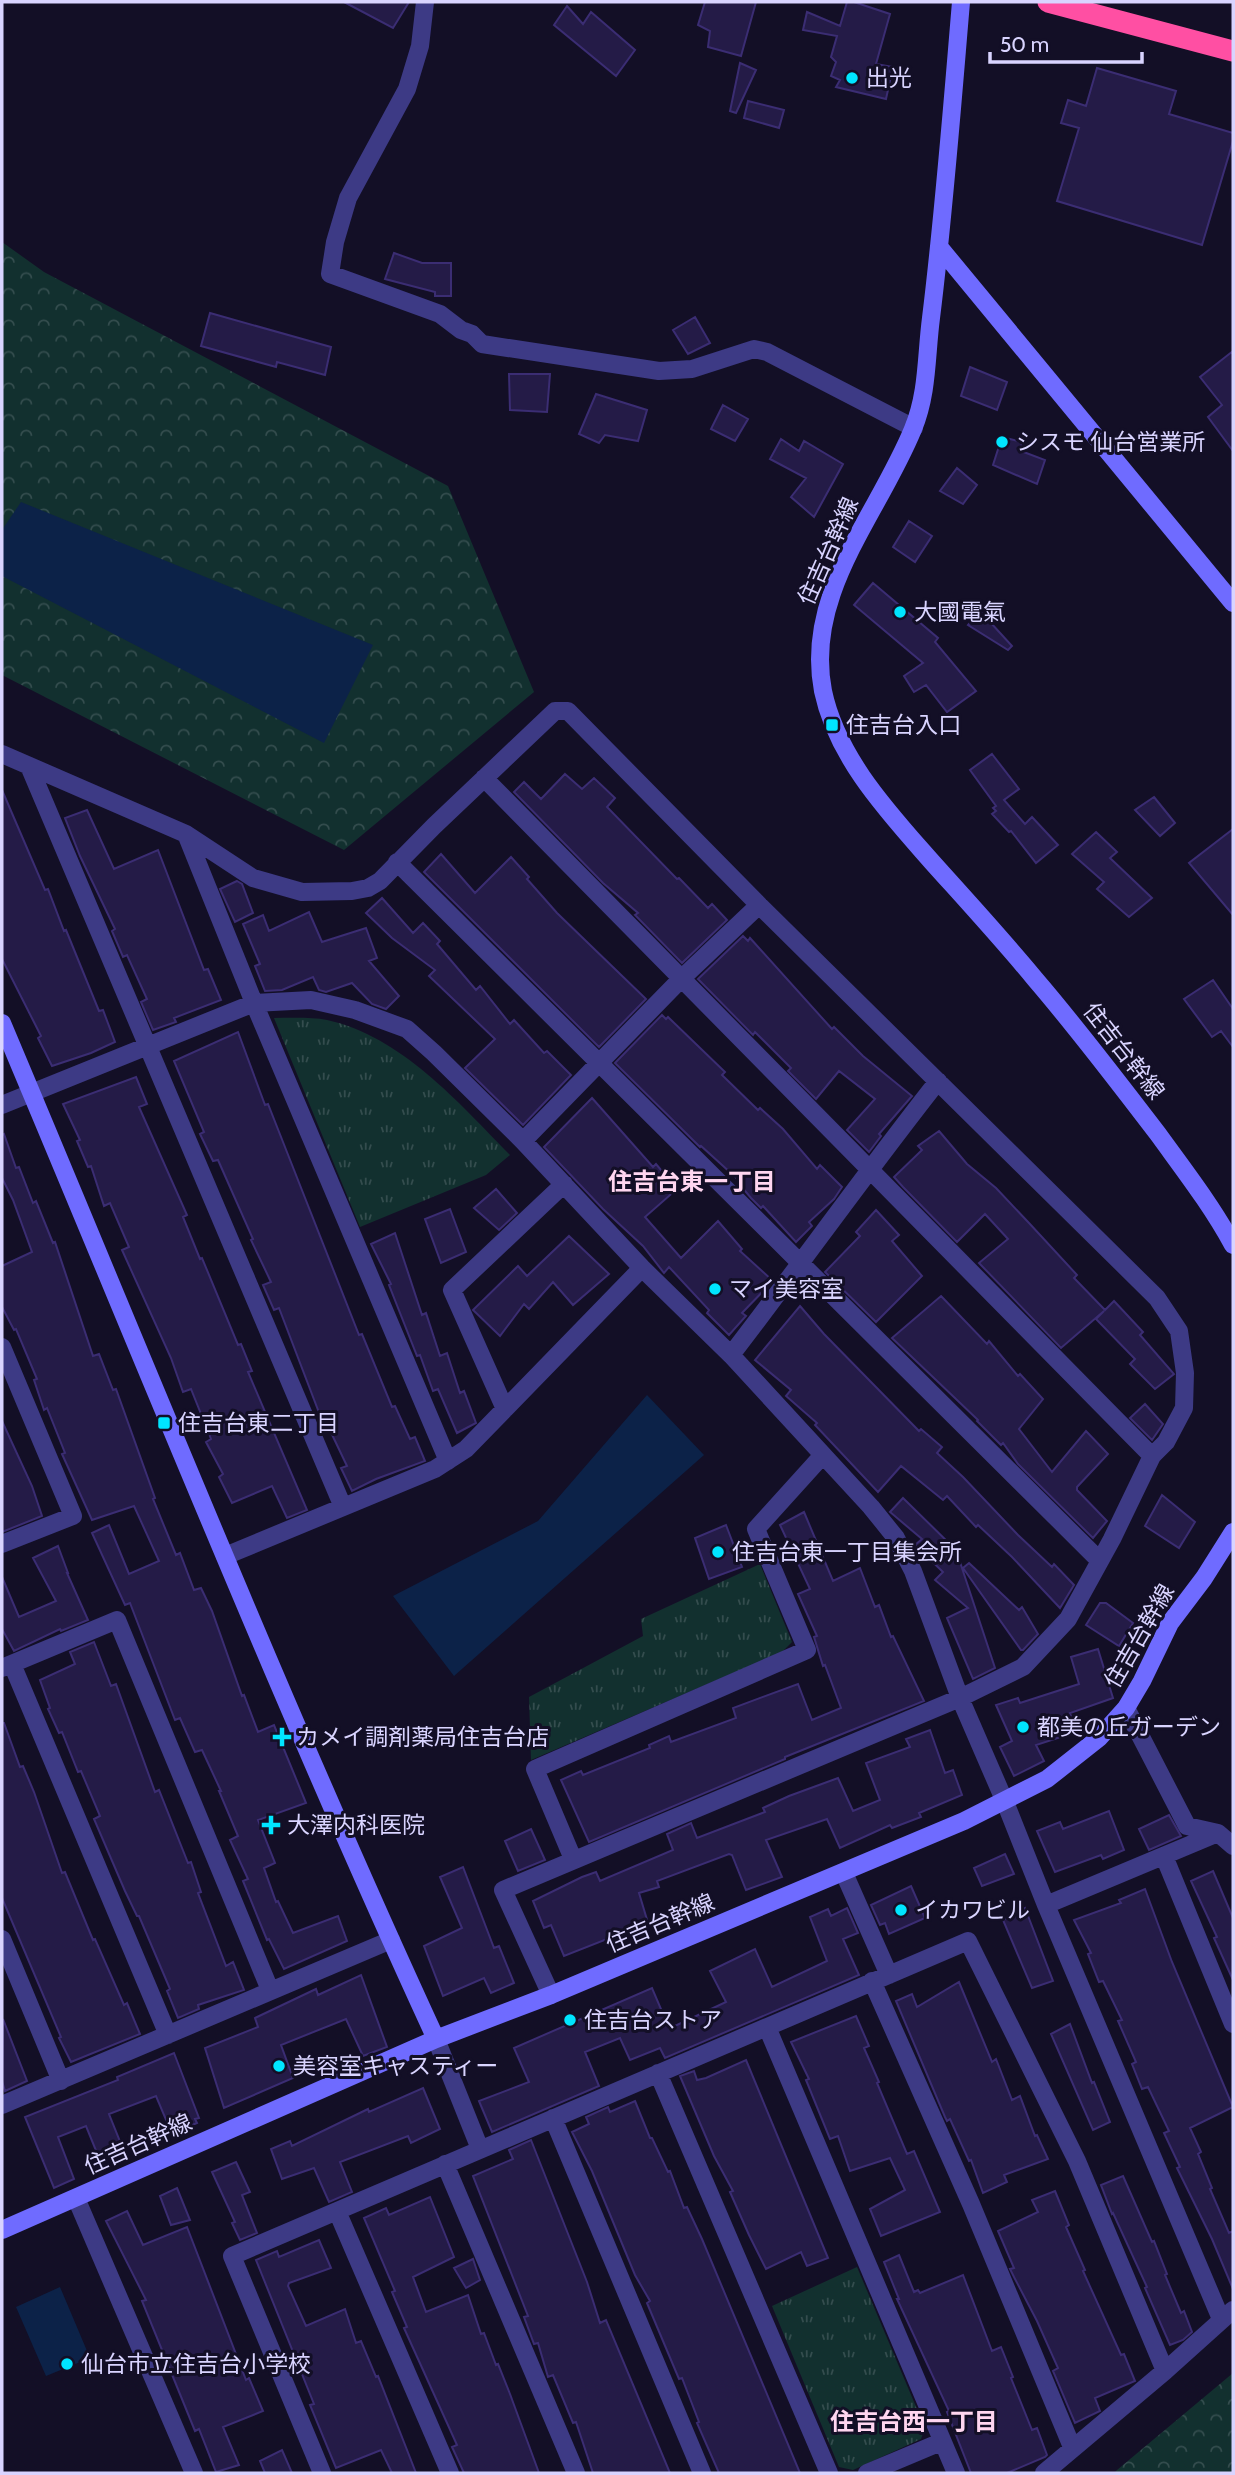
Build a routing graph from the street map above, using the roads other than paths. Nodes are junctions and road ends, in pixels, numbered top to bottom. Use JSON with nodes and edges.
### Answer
{"nodes":[{"id":1,"x":425,"y":2,"type":"edge"},
{"id":2,"x":961,"y":2,"type":"edge"},
{"id":3,"x":1048,"y":2,"type":"edge"},
{"id":4,"x":1233,"y":51,"type":"edge"},
{"id":5,"x":940,"y":248,"type":"junction"},
{"id":6,"x":914,"y":428,"type":"junction"},
{"id":7,"x":1233,"y":603,"type":"edge"},
{"id":8,"x":2,"y":754,"type":"edge"},
{"id":9,"x":29,"y":766,"type":"junction"},
{"id":10,"x":484,"y":778,"type":"junction"},
{"id":11,"x":186,"y":834,"type":"junction"},
{"id":12,"x":397,"y":862,"type":"junction"},
{"id":13,"x":759,"y":905,"type":"junction"},
{"id":14,"x":681,"y":979,"type":"junction"},
{"id":15,"x":254,"y":1003,"type":"junction"},
{"id":16,"x":2,"y":1023,"type":"edge"},
{"id":17,"x":148,"y":1046,"type":"junction"},
{"id":18,"x":599,"y":1062,"type":"junction"},
{"id":19,"x":938,"y":1081,"type":"junction"},
{"id":20,"x":31,"y":1093,"type":"junction"},
{"id":21,"x":2,"y":1105,"type":"edge"},
{"id":22,"x":523,"y":1141,"type":"junction"},
{"id":23,"x":870,"y":1168,"type":"junction"},
{"id":24,"x":564,"y":1184,"type":"junction"},
{"id":25,"x":1233,"y":1245,"type":"edge"},
{"id":26,"x":802,"y":1263,"type":"junction"},
{"id":27,"x":642,"y":1268,"type":"junction"},
{"id":28,"x":2,"y":1347,"type":"edge"},
{"id":29,"x":731,"y":1355,"type":"junction"},
{"id":30,"x":505,"y":1409,"type":"junction"},
{"id":31,"x":822,"y":1456,"type":"junction"},
{"id":32,"x":1152,"y":1456,"type":"junction"},
{"id":33,"x":448,"y":1461,"type":"junction"},
{"id":34,"x":343,"y":1507,"type":"junction"},
{"id":35,"x":1233,"y":1532,"type":"edge"},
{"id":36,"x":2,"y":1544,"type":"edge"},
{"id":37,"x":225,"y":1556,"type":"junction"},
{"id":38,"x":1099,"y":1560,"type":"junction"},
{"id":39,"x":7,"y":1666,"type":"edge"},
{"id":40,"x":960,"y":1698,"type":"junction"},
{"id":41,"x":1126,"y":1708,"type":"junction"},
{"id":42,"x":1005,"y":1802,"type":"junction"},
{"id":43,"x":1218,"y":1833,"type":"junction"},
{"id":44,"x":1233,"y":1846,"type":"edge"},
{"id":45,"x":1164,"y":1856,"type":"junction"},
{"id":46,"x":573,"y":1859,"type":"junction"},
{"id":47,"x":844,"y":1873,"type":"junction"},
{"id":48,"x":1046,"y":1905,"type":"junction"},
{"id":49,"x":2,"y":1939,"type":"edge"},
{"id":50,"x":391,"y":1940,"type":"junction"},
{"id":51,"x":880,"y":1978,"type":"junction"},
{"id":52,"x":270,"y":1990,"type":"junction"},
{"id":53,"x":551,"y":1995,"type":"junction"},
{"id":54,"x":1233,"y":2024,"type":"edge"},
{"id":55,"x":767,"y":2026,"type":"junction"},
{"id":56,"x":168,"y":2035,"type":"junction"},
{"id":57,"x":436,"y":2039,"type":"junction"},
{"id":58,"x":658,"y":2073,"type":"junction"},
{"id":59,"x":61,"y":2081,"type":"junction"},
{"id":60,"x":2,"y":2105,"type":"edge"},
{"id":61,"x":553,"y":2118,"type":"junction"},
{"id":62,"x":480,"y":2149,"type":"junction"},
{"id":63,"x":445,"y":2164,"type":"junction"},
{"id":64,"x":76,"y":2198,"type":"junction"},
{"id":65,"x":337,"y":2211,"type":"junction"},
{"id":66,"x":2,"y":2230,"type":"edge"},
{"id":67,"x":1227,"y":2314,"type":"edge"},
{"id":68,"x":1165,"y":2371,"type":"junction"},
{"id":69,"x":942,"y":2442,"type":"junction"},
{"id":70,"x":1072,"y":2447,"type":"junction"},
{"id":71,"x":194,"y":2473,"type":"edge"},
{"id":72,"x":322,"y":2473,"type":"edge"},
{"id":73,"x":450,"y":2473,"type":"edge"},
{"id":74,"x":576,"y":2473,"type":"edge"},
{"id":75,"x":702,"y":2473,"type":"edge"},
{"id":76,"x":829,"y":2473,"type":"edge"},
{"id":77,"x":867,"y":2473,"type":"edge"},
{"id":78,"x":956,"y":2473,"type":"edge"},
{"id":79,"x":1044,"y":2473,"type":"edge"}],
"edges":[{"from":1,"to":6,"type":"street"},
{"from":2,"to":5,"type":"street","name":"住吉台幹線"},
{"from":3,"to":4,"type":"highway"},
{"from":5,"to":6,"type":"street","name":"住吉台幹線"},
{"from":5,"to":7,"type":"street"},
{"from":6,"to":25,"type":"street","name":"住吉台幹線"},
{"from":8,"to":9,"type":"street"},
{"from":9,"to":11,"type":"street"},
{"from":9,"to":17,"type":"street"},
{"from":10,"to":12,"type":"street"},
{"from":10,"to":13,"type":"street"},
{"from":10,"to":14,"type":"street"},
{"from":11,"to":12,"type":"street"},
{"from":11,"to":15,"type":"street"},
{"from":12,"to":18,"type":"street"},
{"from":13,"to":14,"type":"street"},
{"from":13,"to":19,"type":"street"},
{"from":14,"to":18,"type":"street"},
{"from":14,"to":23,"type":"street"},
{"from":15,"to":17,"type":"street"},
{"from":15,"to":22,"type":"street"},
{"from":15,"to":33,"type":"street"},
{"from":16,"to":20,"type":"street"},
{"from":17,"to":20,"type":"street"},
{"from":17,"to":34,"type":"street"},
{"from":18,"to":22,"type":"street"},
{"from":18,"to":26,"type":"street"},
{"from":19,"to":23,"type":"street"},
{"from":19,"to":32,"type":"street"},
{"from":20,"to":21,"type":"street"},
{"from":20,"to":37,"type":"street"},
{"from":22,"to":24,"type":"street"},
{"from":23,"to":26,"type":"street"},
{"from":23,"to":32,"type":"street"},
{"from":24,"to":27,"type":"street"},
{"from":24,"to":30,"type":"street"},
{"from":26,"to":29,"type":"street"},
{"from":26,"to":38,"type":"street"},
{"from":27,"to":29,"type":"street"},
{"from":27,"to":30,"type":"street"},
{"from":28,"to":36,"type":"street"},
{"from":29,"to":31,"type":"street"},
{"from":30,"to":33,"type":"street"},
{"from":31,"to":40,"type":"street"},
{"from":31,"to":46,"type":"street"},
{"from":32,"to":38,"type":"street"},
{"from":33,"to":34,"type":"street"},
{"from":34,"to":37,"type":"street"},
{"from":35,"to":41,"type":"street","name":"住吉台幹線"},
{"from":37,"to":50,"type":"street"},
{"from":38,"to":40,"type":"street"},
{"from":39,"to":52,"type":"street"},
{"from":39,"to":56,"type":"street"},
{"from":40,"to":42,"type":"street"},
{"from":40,"to":46,"type":"street"},
{"from":41,"to":42,"type":"street","name":"住吉台幹線"},
{"from":41,"to":43,"type":"street"},
{"from":42,"to":47,"type":"street","name":"住吉台幹線"},
{"from":42,"to":48,"type":"street"},
{"from":43,"to":44,"type":"street"},
{"from":43,"to":45,"type":"street"},
{"from":45,"to":48,"type":"street"},
{"from":45,"to":54,"type":"street"},
{"from":46,"to":53,"type":"street"},
{"from":47,"to":51,"type":"street"},
{"from":47,"to":53,"type":"street","name":"住吉台幹線"},
{"from":48,"to":67,"type":"street"},
{"from":49,"to":59,"type":"street"},
{"from":50,"to":52,"type":"street"},
{"from":50,"to":57,"type":"street"},
{"from":51,"to":55,"type":"street"},
{"from":51,"to":68,"type":"street"},
{"from":51,"to":70,"type":"street"},
{"from":52,"to":56,"type":"street"},
{"from":53,"to":57,"type":"street","name":"住吉台幹線"},
{"from":55,"to":58,"type":"street"},
{"from":55,"to":69,"type":"street"},
{"from":56,"to":59,"type":"street"},
{"from":57,"to":62,"type":"street"},
{"from":57,"to":64,"type":"street","name":"住吉台幹線"},
{"from":58,"to":61,"type":"street"},
{"from":58,"to":76,"type":"street"},
{"from":59,"to":60,"type":"street"},
{"from":61,"to":62,"type":"street"},
{"from":61,"to":75,"type":"street"},
{"from":62,"to":63,"type":"street"},
{"from":63,"to":65,"type":"street"},
{"from":63,"to":74,"type":"street"},
{"from":64,"to":66,"type":"street","name":"住吉台幹線"},
{"from":64,"to":71,"type":"street"},
{"from":65,"to":72,"type":"street"},
{"from":65,"to":73,"type":"street"},
{"from":67,"to":68,"type":"street"},
{"from":68,"to":70,"type":"street"},
{"from":69,"to":77,"type":"street"},
{"from":69,"to":78,"type":"street"},
{"from":70,"to":79,"type":"street"}]}
